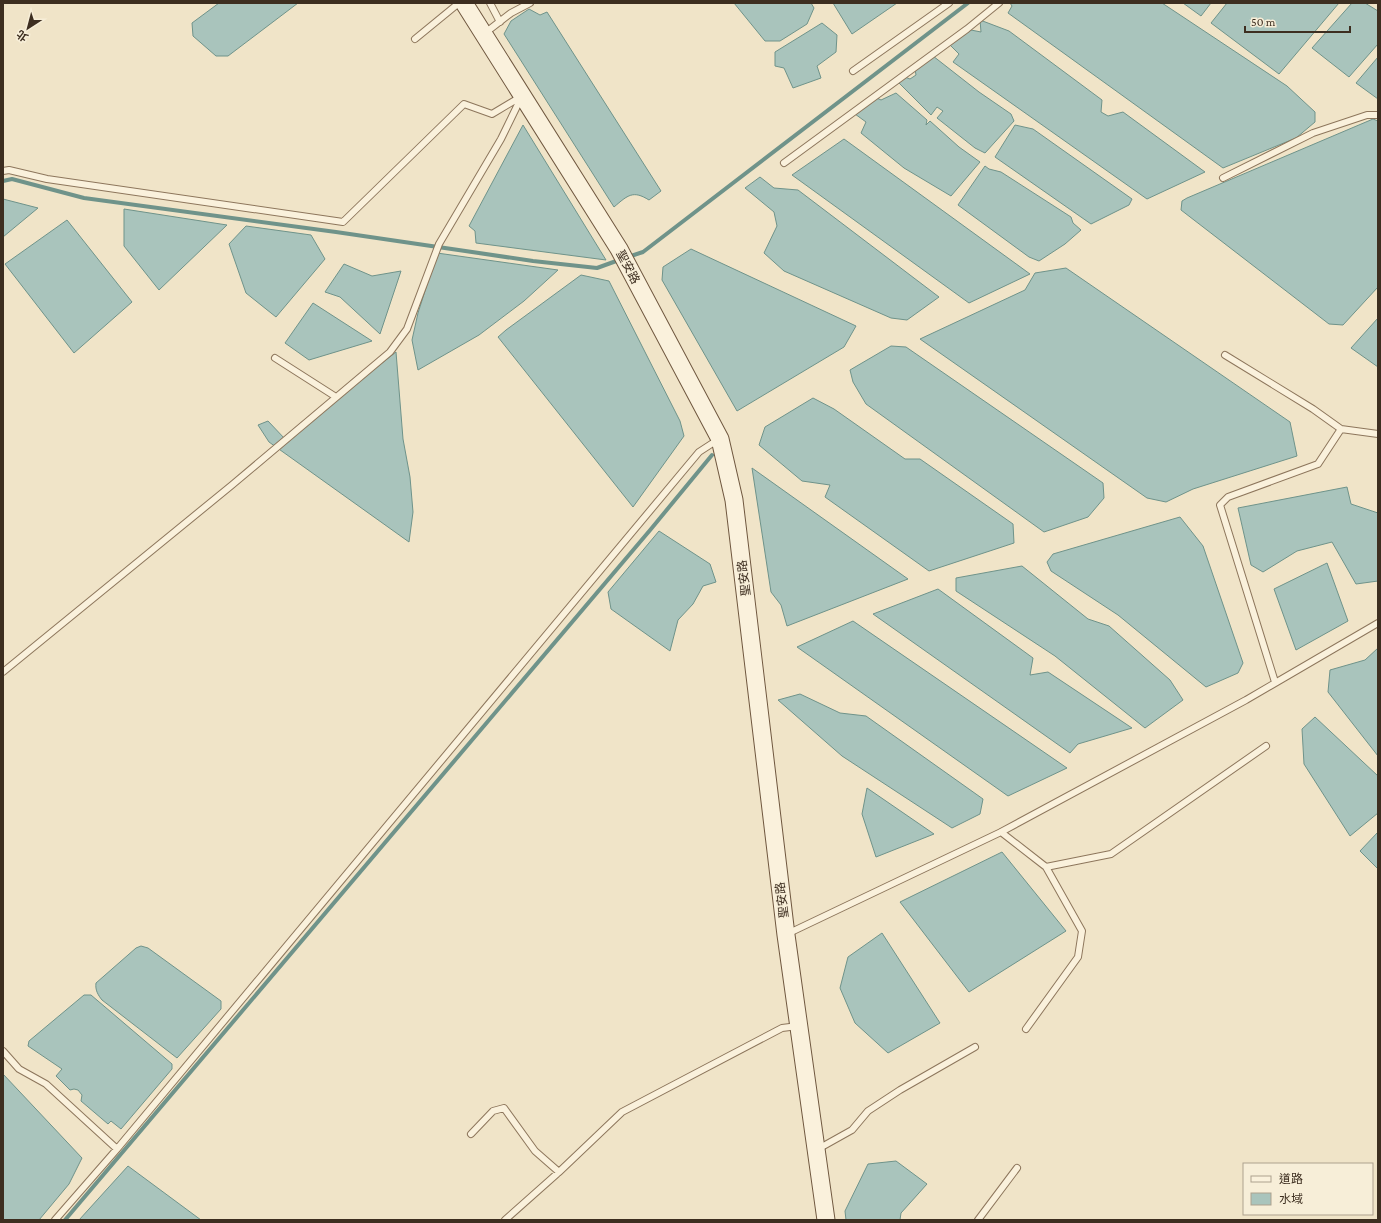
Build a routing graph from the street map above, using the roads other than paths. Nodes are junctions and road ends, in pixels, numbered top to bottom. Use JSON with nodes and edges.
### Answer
{"nodes":[{"id":1,"x":459,"y":3,"type":"edge"},
{"id":2,"x":464,"y":3,"type":"edge"},
{"id":3,"x":490,"y":3,"type":"edge"},
{"id":4,"x":530,"y":3,"type":"edge"},
{"id":5,"x":949,"y":3,"type":"edge"},
{"id":6,"x":999,"y":3,"type":"edge"},
{"id":7,"x":500,"y":22,"type":"junction"},
{"id":8,"x":483,"y":34,"type":"junction"},
{"id":9,"x":415,"y":40,"type":"dead end"},
{"id":10,"x":853,"y":71,"type":"dead end"},
{"id":11,"x":522,"y":96,"type":"junction"},
{"id":12,"x":1378,"y":115,"type":"edge"},
{"id":13,"x":784,"y":164,"type":"dead end"},
{"id":14,"x":3,"y":172,"type":"edge"},
{"id":15,"x":1223,"y":178,"type":"dead end"},
{"id":16,"x":1225,"y":354,"type":"dead end"},
{"id":17,"x":275,"y":358,"type":"dead end"},
{"id":18,"x":336,"y":397,"type":"junction"},
{"id":19,"x":1341,"y":429,"type":"junction"},
{"id":20,"x":1378,"y":434,"type":"edge"},
{"id":21,"x":720,"y":439,"type":"junction"},
{"id":22,"x":1378,"y":623,"type":"edge"},
{"id":23,"x":3,"y":672,"type":"edge"},
{"id":24,"x":1275,"y":682,"type":"junction"},
{"id":25,"x":1266,"y":746,"type":"dead end"},
{"id":26,"x":1001,"y":832,"type":"junction"},
{"id":27,"x":1046,"y":867,"type":"junction"},
{"id":28,"x":786,"y":935,"type":"junction"},
{"id":29,"x":799,"y":1026,"type":"junction"},
{"id":30,"x":1026,"y":1030,"type":"dead end"},
{"id":31,"x":975,"y":1047,"type":"dead end"},
{"id":32,"x":3,"y":1051,"type":"edge"},
{"id":33,"x":471,"y":1134,"type":"dead end"},
{"id":34,"x":116,"y":1149,"type":"junction"},
{"id":35,"x":816,"y":1150,"type":"junction"},
{"id":36,"x":1017,"y":1168,"type":"dead end"},
{"id":37,"x":560,"y":1172,"type":"junction"},
{"id":38,"x":55,"y":1220,"type":"edge"},
{"id":39,"x":505,"y":1220,"type":"edge"},
{"id":40,"x":826,"y":1220,"type":"edge"},
{"id":41,"x":978,"y":1220,"type":"edge"}],
"edges":[{"from":1,"to":9,"type":"lane"},
{"from":2,"to":8,"type":"street","name":"聖安路"},
{"from":3,"to":7,"type":"lane"},
{"from":4,"to":7,"type":"lane"},
{"from":5,"to":10,"type":"lane"},
{"from":6,"to":13,"type":"lane"},
{"from":7,"to":8,"type":"lane"},
{"from":8,"to":11,"type":"street","name":"聖安路"},
{"from":11,"to":14,"type":"lane"},
{"from":11,"to":18,"type":"lane"},
{"from":11,"to":21,"type":"street","name":"聖安路"},
{"from":12,"to":15,"type":"lane"},
{"from":16,"to":19,"type":"lane"},
{"from":17,"to":18,"type":"lane"},
{"from":18,"to":23,"type":"lane"},
{"from":19,"to":20,"type":"lane"},
{"from":19,"to":24,"type":"lane"},
{"from":21,"to":28,"type":"street","name":"聖安路"},
{"from":21,"to":34,"type":"lane"},
{"from":22,"to":24,"type":"lane"},
{"from":24,"to":26,"type":"lane"},
{"from":25,"to":27,"type":"lane"},
{"from":26,"to":27,"type":"lane"},
{"from":26,"to":28,"type":"lane"},
{"from":27,"to":30,"type":"lane"},
{"from":28,"to":29,"type":"street","name":"聖安路"},
{"from":29,"to":35,"type":"street","name":"聖安路"},
{"from":29,"to":37,"type":"lane"},
{"from":31,"to":35,"type":"lane"},
{"from":32,"to":34,"type":"lane"},
{"from":33,"to":37,"type":"lane"},
{"from":34,"to":38,"type":"lane"},
{"from":35,"to":40,"type":"street","name":"聖安路"},
{"from":36,"to":41,"type":"lane"},
{"from":37,"to":39,"type":"lane"}]}
